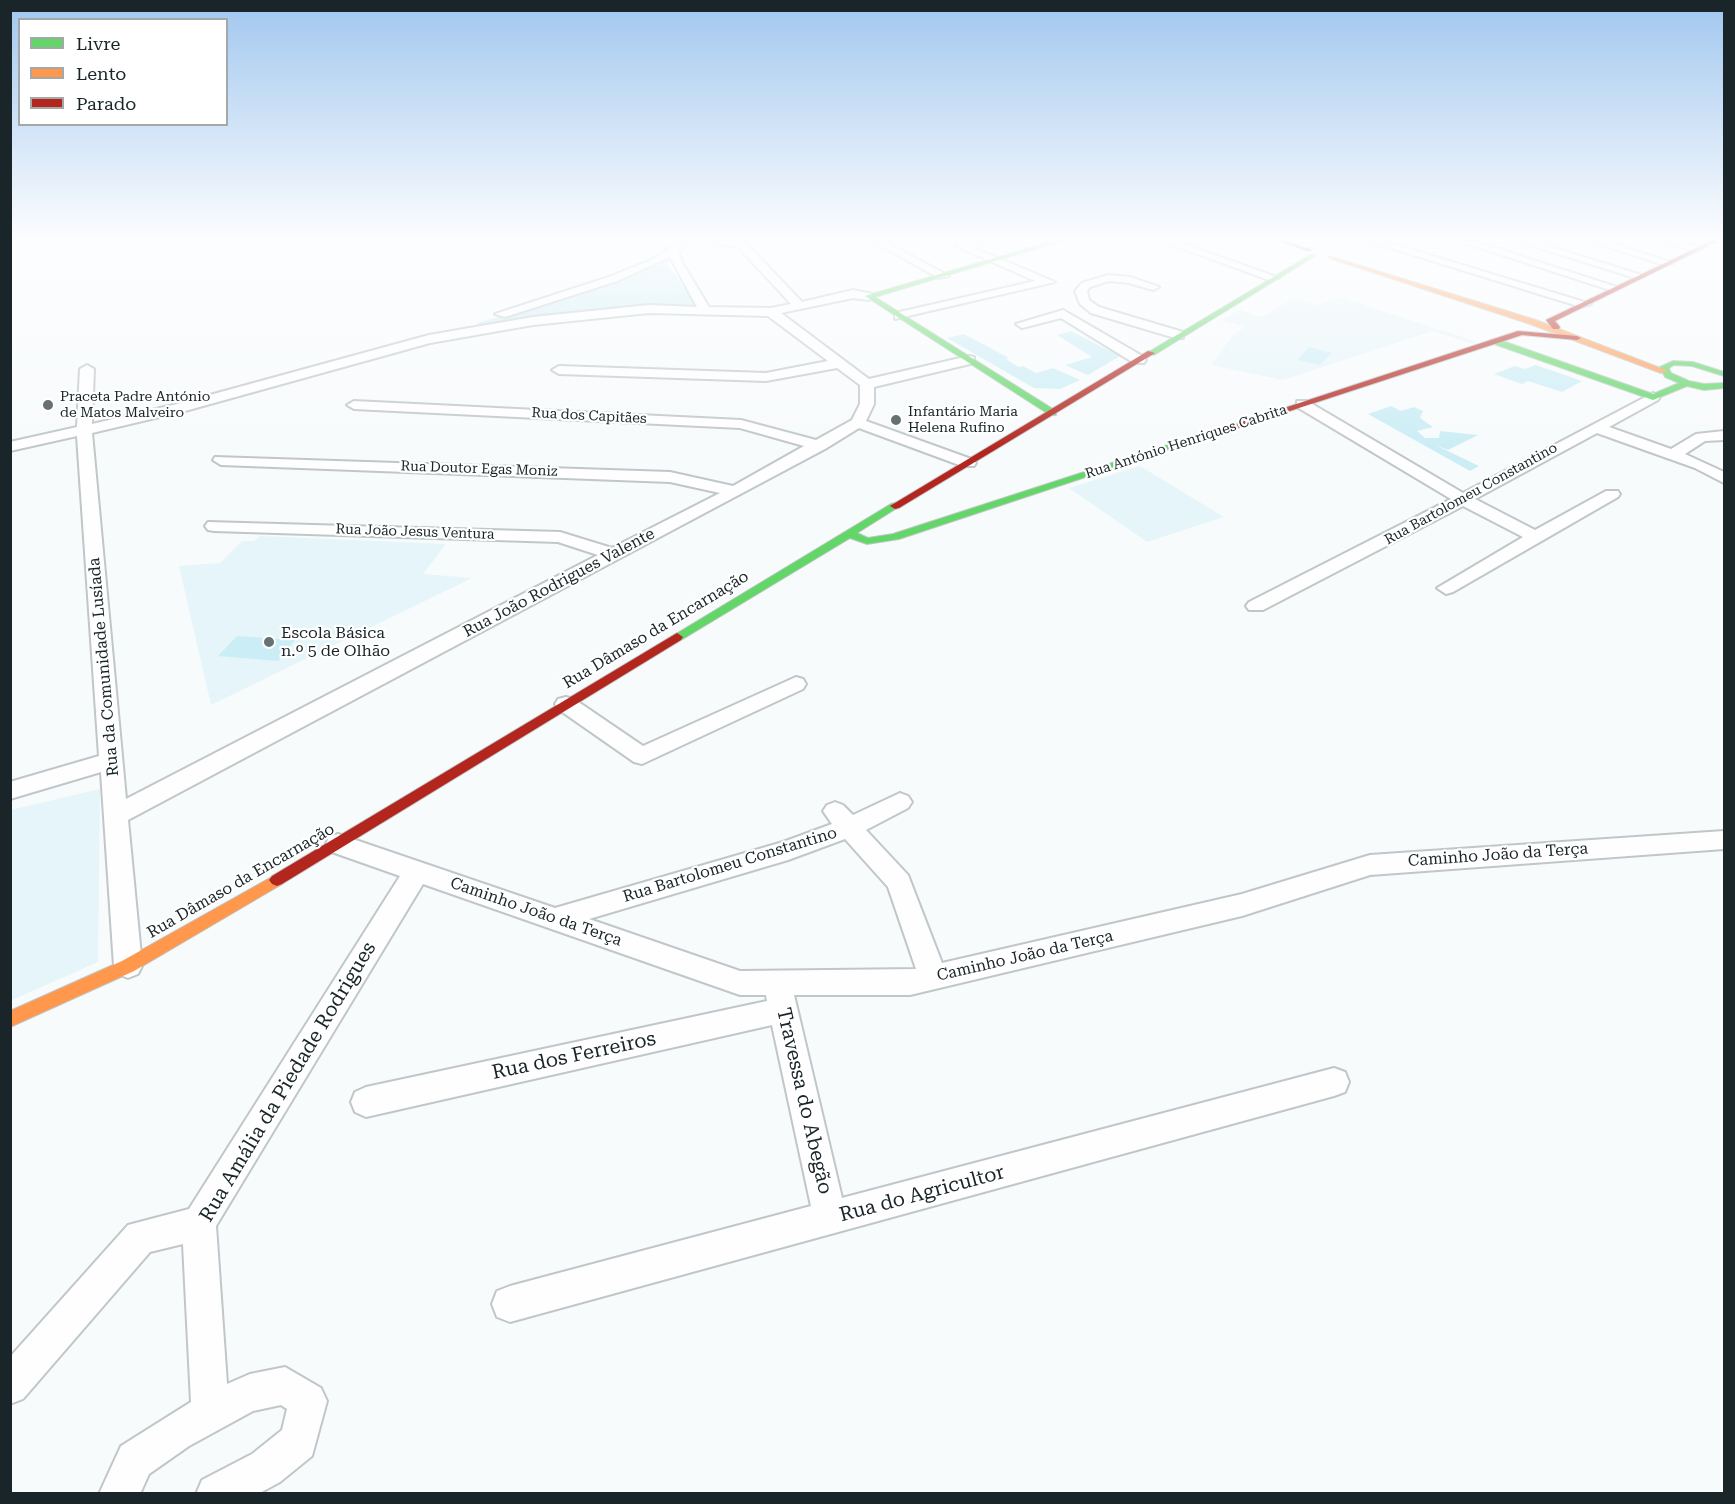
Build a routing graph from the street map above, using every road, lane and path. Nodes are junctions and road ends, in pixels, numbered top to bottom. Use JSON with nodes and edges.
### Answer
{"nodes":[{"id":1,"x":508,"y":311,"type":"edge"},
{"id":2,"x":628,"y":311,"type":"edge"},
{"id":3,"x":753,"y":311,"type":"edge"},
{"id":4,"x":774,"y":311,"type":"edge"},
{"id":5,"x":892,"y":311,"type":"edge"},
{"id":6,"x":919,"y":311,"type":"edge"},
{"id":7,"x":1099,"y":311,"type":"edge"},
{"id":8,"x":1218,"y":311,"type":"edge"},
{"id":9,"x":1502,"y":311,"type":"edge"},
{"id":10,"x":1569,"y":311,"type":"edge"},
{"id":11,"x":771,"y":312,"type":"junction"},
{"id":12,"x":899,"y":316,"type":"junction"},
{"id":13,"x":1533,"y":322,"type":"junction"},
{"id":14,"x":1022,"y":324,"type":"dead end"},
{"id":15,"x":1556,"y":327,"type":"junction"},
{"id":16,"x":1082,"y":332,"type":"dead end"},
{"id":17,"x":1179,"y":335,"type":"junction"},
{"id":18,"x":1577,"y":338,"type":"junction"},
{"id":19,"x":429,"y":339,"type":"junction"},
{"id":20,"x":1497,"y":342,"type":"junction"},
{"id":21,"x":1115,"y":347,"type":"junction"},
{"id":22,"x":1718,"y":357,"type":"dead end"},
{"id":23,"x":969,"y":360,"type":"junction"},
{"id":24,"x":1139,"y":360,"type":"junction"},
{"id":25,"x":840,"y":363,"type":"junction"},
{"id":26,"x":1704,"y":366,"type":"junction"},
{"id":27,"x":1668,"y":367,"type":"junction"},
{"id":28,"x":87,"y":369,"type":"dead end"},
{"id":29,"x":559,"y":370,"type":"dead end"},
{"id":30,"x":1725,"y":375,"type":"edge"},
{"id":31,"x":1686,"y":383,"type":"junction"},
{"id":32,"x":867,"y":384,"type":"junction"},
{"id":33,"x":1721,"y":388,"type":"edge"},
{"id":34,"x":1653,"y":397,"type":"junction"},
{"id":35,"x":1302,"y":404,"type":"junction"},
{"id":36,"x":354,"y":405,"type":"dead end"},
{"id":37,"x":1053,"y":412,"type":"junction"},
{"id":38,"x":858,"y":423,"type":"junction"},
{"id":39,"x":1595,"y":427,"type":"junction"},
{"id":40,"x":84,"y":432,"type":"junction"},
{"id":41,"x":1725,"y":436,"type":"edge"},
{"id":42,"x":820,"y":446,"type":"junction"},
{"id":43,"x":10,"y":447,"type":"edge"},
{"id":44,"x":1673,"y":455,"type":"junction"},
{"id":45,"x":1725,"y":458,"type":"edge"},
{"id":46,"x":221,"y":460,"type":"dead end"},
{"id":47,"x":968,"y":464,"type":"junction"},
{"id":48,"x":1701,"y":465,"type":"junction"},
{"id":49,"x":1725,"y":478,"type":"edge"},
{"id":50,"x":735,"y":491,"type":"junction"},
{"id":51,"x":1612,"y":494,"type":"dead end"},
{"id":52,"x":1462,"y":499,"type":"junction"},
{"id":53,"x":214,"y":526,"type":"dead end"},
{"id":54,"x":850,"y":534,"type":"junction"},
{"id":55,"x":1537,"y":537,"type":"junction"},
{"id":56,"x":614,"y":555,"type":"junction"},
{"id":57,"x":1446,"y":588,"type":"dead end"},
{"id":58,"x":1256,"y":606,"type":"dead end"},
{"id":59,"x":796,"y":684,"type":"dead end"},
{"id":60,"x":566,"y":704,"type":"junction"},
{"id":61,"x":111,"y":761,"type":"junction"},
{"id":62,"x":10,"y":791,"type":"edge"},
{"id":63,"x":900,"y":802,"type":"dead end"},
{"id":64,"x":116,"y":815,"type":"junction"},
{"id":65,"x":843,"y":819,"type":"junction"},
{"id":66,"x":1725,"y":840,"type":"edge"},
{"id":67,"x":338,"y":844,"type":"junction"},
{"id":68,"x":417,"y":871,"type":"junction"},
{"id":69,"x":557,"y":918,"type":"junction"},
{"id":70,"x":128,"y":966,"type":"junction"},
{"id":71,"x":933,"y":978,"type":"junction"},
{"id":72,"x":780,"y":997,"type":"junction"},
{"id":73,"x":10,"y":1019,"type":"edge"},
{"id":74,"x":1334,"y":1082,"type":"dead end"},
{"id":75,"x":366,"y":1101,"type":"dead end"},
{"id":76,"x":830,"y":1219,"type":"junction"},
{"id":77,"x":199,"y":1223,"type":"junction"},
{"id":78,"x":510,"y":1304,"type":"dead end"},
{"id":79,"x":10,"y":1386,"type":"edge"},
{"id":80,"x":210,"y":1412,"type":"junction"},
{"id":81,"x":119,"y":1494,"type":"edge"},
{"id":82,"x":216,"y":1494,"type":"edge"}],
"edges":[{"from":1,"to":19,"type":"street"},
{"from":2,"to":19,"type":"street"},
{"from":3,"to":11,"type":"street"},
{"from":4,"to":11,"type":"street"},
{"from":5,"to":12,"type":"street"},
{"from":6,"to":12,"type":"street"},
{"from":7,"to":17,"type":"street"},
{"from":8,"to":17,"type":"street","name":"Rua Dâmaso da Encarnação"},
{"from":9,"to":13,"type":"street"},
{"from":10,"to":15,"type":"street"},
{"from":11,"to":25,"type":"street"},
{"from":12,"to":23,"type":"street"},
{"from":13,"to":15,"type":"street"},
{"from":13,"to":18,"type":"street"},
{"from":14,"to":21,"type":"street"},
{"from":15,"to":27,"type":"street"},
{"from":16,"to":21,"type":"street"},
{"from":17,"to":24,"type":"street","name":"Rua Dâmaso da Encarnação"},
{"from":18,"to":20,"type":"street","name":"Rua António Henriques Cabrita"},
{"from":18,"to":27,"type":"street"},
{"from":19,"to":40,"type":"street"},
{"from":20,"to":34,"type":"street"},
{"from":20,"to":35,"type":"street","name":"Rua António Henriques Cabrita"},
{"from":21,"to":24,"type":"street"},
{"from":22,"to":26,"type":"street"},
{"from":23,"to":32,"type":"street"},
{"from":23,"to":37,"type":"street"},
{"from":24,"to":37,"type":"street","name":"Rua Dâmaso da Encarnação"},
{"from":25,"to":29,"type":"street"},
{"from":25,"to":32,"type":"street"},
{"from":26,"to":27,"type":"street"},
{"from":26,"to":30,"type":"street"},
{"from":27,"to":31,"type":"street"},
{"from":28,"to":40,"type":"street","name":"Rua da Comunidade Lusíada"},
{"from":31,"to":33,"type":"street"},
{"from":31,"to":34,"type":"street","name":"Rua Bartolomeu Constantino"},
{"from":32,"to":38,"type":"street"},
{"from":34,"to":39,"type":"street","name":"Rua Bartolomeu Constantino"},
{"from":35,"to":52,"type":"street"},
{"from":35,"to":54,"type":"street","name":"Rua António Henriques Cabrita"},
{"from":36,"to":42,"type":"street","name":"Rua dos Capitães"},
{"from":37,"to":47,"type":"street","name":"Rua Dâmaso da Encarnação"},
{"from":38,"to":42,"type":"street","name":"Rua João Rodrigues Valente"},
{"from":38,"to":47,"type":"street"},
{"from":39,"to":44,"type":"street"},
{"from":39,"to":52,"type":"street","name":"Rua Bartolomeu Constantino"},
{"from":40,"to":43,"type":"street"},
{"from":40,"to":61,"type":"street","name":"Rua da Comunidade Lusíada"},
{"from":41,"to":44,"type":"street"},
{"from":42,"to":50,"type":"street","name":"Rua João Rodrigues Valente"},
{"from":44,"to":48,"type":"street"},
{"from":45,"to":48,"type":"street"},
{"from":46,"to":50,"type":"street","name":"Rua Doutor Egas Moniz"},
{"from":47,"to":54,"type":"street","name":"Rua Dâmaso da Encarnação"},
{"from":48,"to":49,"type":"street"},
{"from":50,"to":56,"type":"street","name":"Rua João Rodrigues Valente"},
{"from":51,"to":55,"type":"street"},
{"from":52,"to":55,"type":"street"},
{"from":52,"to":58,"type":"street","name":"Rua Bartolomeu Constantino"},
{"from":53,"to":56,"type":"street","name":"Rua João Jesus Ventura"},
{"from":54,"to":60,"type":"street","name":"Rua Dâmaso da Encarnação"},
{"from":55,"to":57,"type":"street"},
{"from":56,"to":64,"type":"street","name":"Rua João Rodrigues Valente"},
{"from":59,"to":60,"type":"street"},
{"from":60,"to":67,"type":"street","name":"Rua Dâmaso da Encarnação"},
{"from":61,"to":62,"type":"street"},
{"from":61,"to":64,"type":"street","name":"Rua da Comunidade Lusíada"},
{"from":63,"to":65,"type":"street","name":"Rua Bartolomeu Constantino"},
{"from":64,"to":70,"type":"street","name":"Rua da Comunidade Lusíada"},
{"from":65,"to":69,"type":"street","name":"Rua Bartolomeu Constantino"},
{"from":65,"to":71,"type":"street"},
{"from":66,"to":71,"type":"street","name":"Caminho João da Terça"},
{"from":67,"to":68,"type":"street","name":"Caminho João da Terça"},
{"from":67,"to":70,"type":"street","name":"Rua Dâmaso da Encarnação"},
{"from":68,"to":69,"type":"street","name":"Caminho João da Terça"},
{"from":68,"to":77,"type":"street","name":"Rua Amália da Piedade Rodrigues"},
{"from":69,"to":72,"type":"street","name":"Caminho João da Terça"},
{"from":70,"to":73,"type":"street","name":"Rua Dâmaso da Encarnação"},
{"from":71,"to":72,"type":"street","name":"Caminho João da Terça"},
{"from":72,"to":75,"type":"street","name":"Rua dos Ferreiros"},
{"from":72,"to":76,"type":"street","name":"Travessa do Abegão"},
{"from":74,"to":76,"type":"street","name":"Rua do Agricultor"},
{"from":76,"to":78,"type":"street","name":"Rua do Agricultor"},
{"from":77,"to":79,"type":"street"},
{"from":77,"to":80,"type":"street","name":"Rua Amália da Piedade Rodrigues"},
{"from":80,"to":81,"type":"street"},
{"from":80,"to":82,"type":"street"}]}
